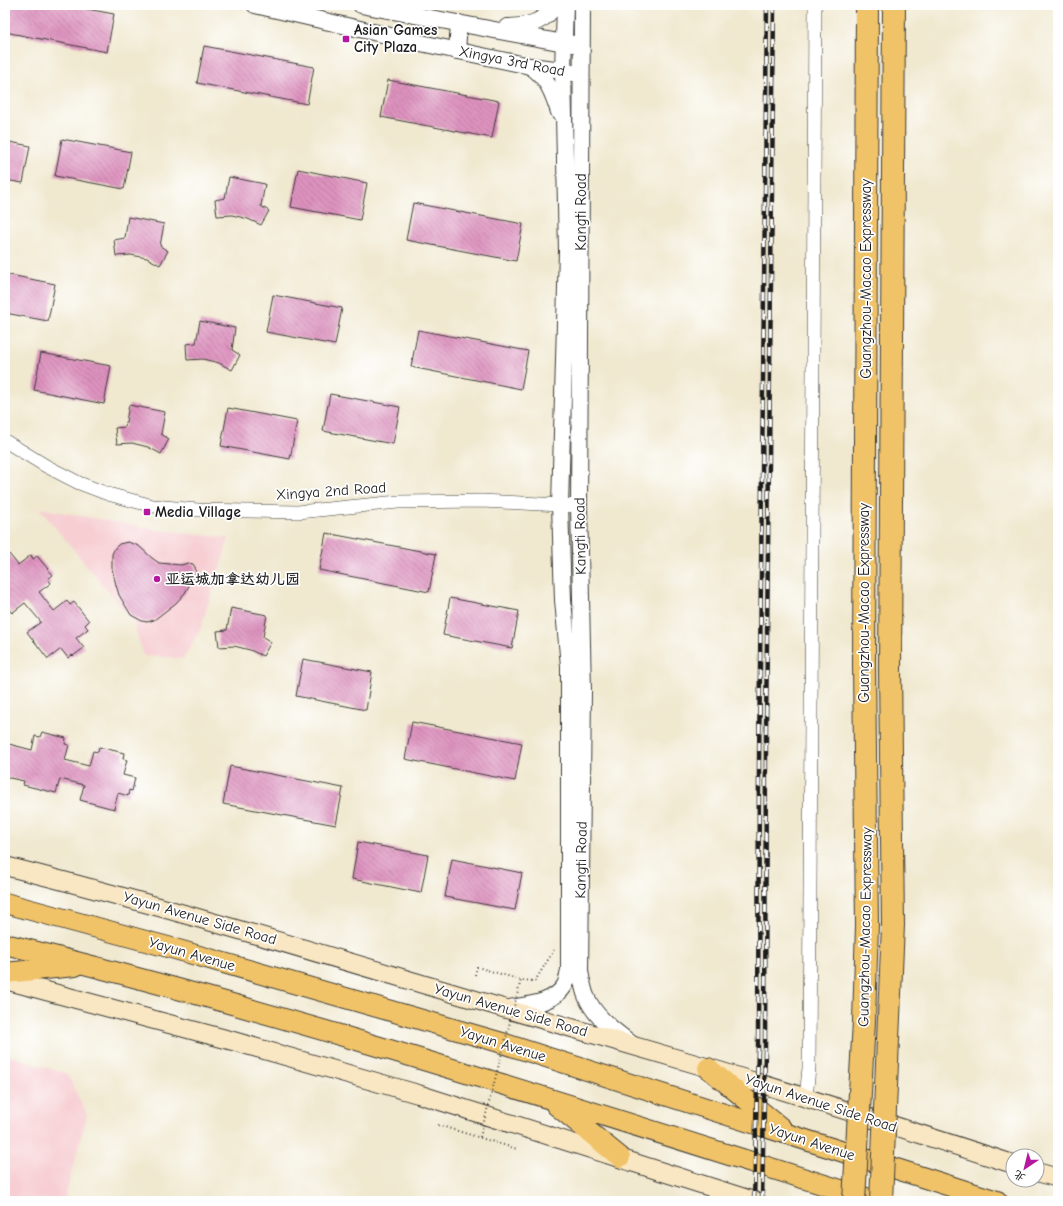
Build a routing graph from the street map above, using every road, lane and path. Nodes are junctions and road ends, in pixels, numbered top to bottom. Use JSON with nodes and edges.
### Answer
{"nodes":[{"id":1,"x":255,"y":5,"type":"edge"},
{"id":2,"x":361,"y":5,"type":"edge"},
{"id":3,"x":555,"y":5,"type":"edge"},
{"id":4,"x":565,"y":5,"type":"edge"},
{"id":5,"x":582,"y":5,"type":"edge"},
{"id":6,"x":815,"y":5,"type":"edge"},
{"id":7,"x":867,"y":5,"type":"edge"},
{"id":8,"x":894,"y":5,"type":"edge"},
{"id":9,"x":459,"y":23,"type":"junction"},
{"id":10,"x":485,"y":28,"type":"junction"},
{"id":11,"x":564,"y":43,"type":"junction"},
{"id":12,"x":582,"y":45,"type":"junction"},
{"id":13,"x":457,"y":51,"type":"junction"},
{"id":14,"x":530,"y":66,"type":"junction"},
{"id":15,"x":563,"y":70,"type":"junction"},
{"id":16,"x":582,"y":76,"type":"junction"},
{"id":17,"x":564,"y":128,"type":"junction"},
{"id":18,"x":5,"y":440,"type":"edge"},
{"id":19,"x":560,"y":505,"type":"junction"},
{"id":20,"x":579,"y":506,"type":"junction"},
{"id":21,"x":5,"y":866,"type":"edge"},
{"id":22,"x":5,"y":902,"type":"edge"},
{"id":23,"x":5,"y":944,"type":"edge"},
{"id":24,"x":554,"y":950,"type":"dead end"},
{"id":25,"x":87,"y":964,"type":"junction"},
{"id":26,"x":5,"y":973,"type":"edge"},
{"id":27,"x":474,"y":975,"type":"dead end"},
{"id":28,"x":5,"y":980,"type":"edge"},
{"id":29,"x":521,"y":980,"type":"junction"},
{"id":30,"x":504,"y":1009,"type":"junction"},
{"id":31,"x":634,"y":1046,"type":"junction"},
{"id":32,"x":708,"y":1068,"type":"junction"},
{"id":33,"x":806,"y":1098,"type":"junction"},
{"id":34,"x":549,"y":1099,"type":"junction"},
{"id":35,"x":438,"y":1125,"type":"dead end"},
{"id":36,"x":790,"y":1135,"type":"junction"},
{"id":37,"x":480,"y":1137,"type":"junction"},
{"id":38,"x":516,"y":1148,"type":"dead end"},
{"id":39,"x":620,"y":1158,"type":"junction"},
{"id":40,"x":1005,"y":1161,"type":"edge"},
{"id":41,"x":1045,"y":1174,"type":"edge"},
{"id":42,"x":1058,"y":1178,"type":"edge"},
{"id":43,"x":754,"y":1201,"type":"edge"},
{"id":44,"x":854,"y":1201,"type":"edge"},
{"id":45,"x":876,"y":1201,"type":"edge"},
{"id":46,"x":881,"y":1201,"type":"edge"},
{"id":47,"x":997,"y":1201,"type":"edge"}],
"edges":[{"from":1,"to":13,"type":"street","name":"Xingya 3rd Road"},
{"from":2,"to":9,"type":"street","name":"Xingya 3rd Road"},
{"from":3,"to":10,"type":"street"},
{"from":4,"to":11,"type":"street","name":"Kangti Road"},
{"from":5,"to":12,"type":"street","name":"Kangti Road"},
{"from":6,"to":33,"type":"street"},
{"from":7,"to":44,"type":"highway","name":"Guangzhou-Macao Expressway","bridge":true},
{"from":8,"to":46,"type":"highway","name":"Guangzhou-Macao Expressway","bridge":true},
{"from":9,"to":10,"type":"street","name":"Xingya 3rd Road"},
{"from":9,"to":13,"type":"street"},
{"from":10,"to":11,"type":"street","name":"Xingya 3rd Road"},
{"from":11,"to":12,"type":"street","name":"Xingya 3rd Road"},
{"from":11,"to":15,"type":"street","name":"Kangti Road"},
{"from":12,"to":16,"type":"street","name":"Kangti Road"},
{"from":13,"to":14,"type":"street","name":"Xingya 3rd Road"},
{"from":14,"to":15,"type":"street","name":"Xingya 3rd Road"},
{"from":14,"to":17,"type":"street"},
{"from":15,"to":16,"type":"street","name":"Xingya 3rd Road"},
{"from":15,"to":17,"type":"street","name":"Kangti Road"},
{"from":16,"to":20,"type":"street","name":"Kangti Road"},
{"from":17,"to":19,"type":"street","name":"Kangti Road"},
{"from":18,"to":19,"type":"street","name":"Xingya 2nd Road"},
{"from":19,"to":20,"type":"street","name":"Xingya 2nd Road"},
{"from":19,"to":30,"type":"street","name":"Kangti Road"},
{"from":20,"to":31,"type":"street","name":"Kangti Road"},
{"from":21,"to":30,"type":"main road","name":"Yayun Avenue Side Road"},
{"from":22,"to":36,"type":"main road","name":"Yayun Avenue"},
{"from":23,"to":25,"type":"main road"},
{"from":24,"to":29,"type":"path"},
{"from":25,"to":26,"type":"main road"},
{"from":25,"to":34,"type":"main road"},
{"from":27,"to":29,"type":"path"},
{"from":28,"to":39,"type":"main road"},
{"from":29,"to":37,"type":"path","bridge":true},
{"from":30,"to":31,"type":"main road","name":"Yayun Avenue Side Road"},
{"from":31,"to":32,"type":"main road","name":"Yayun Avenue Side Road"},
{"from":32,"to":33,"type":"main road","name":"Yayun Avenue Side Road"},
{"from":32,"to":36,"type":"main road"},
{"from":33,"to":40,"type":"main road","name":"Yayun Avenue Side Road"},
{"from":34,"to":39,"type":"main road"},
{"from":34,"to":45,"type":"main road"},
{"from":35,"to":37,"type":"path"},
{"from":36,"to":47,"type":"main road","name":"Yayun Avenue"},
{"from":37,"to":38,"type":"path"},
{"from":39,"to":43,"type":"main road"},
{"from":41,"to":42,"type":"main road"}]}
